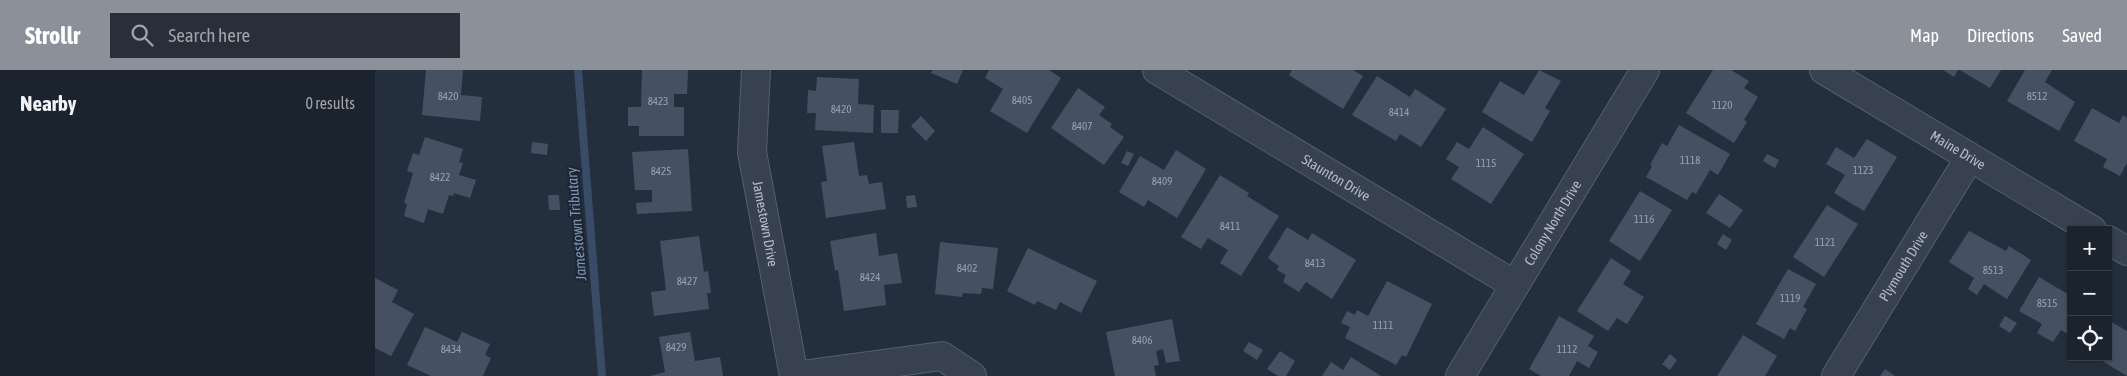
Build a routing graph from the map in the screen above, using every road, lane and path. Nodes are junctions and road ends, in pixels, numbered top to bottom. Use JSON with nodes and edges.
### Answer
{"nodes":[{"id":1,"x":756,"y":70,"type":"edge"},
{"id":2,"x":1157,"y":70,"type":"edge"},
{"id":3,"x":1645,"y":70,"type":"edge"},
{"id":4,"x":1823,"y":70,"type":"edge"},
{"id":5,"x":1970,"y":157,"type":"junction"},
{"id":6,"x":2085,"y":226,"type":"edge"},
{"id":7,"x":2112,"y":242,"type":"edge"},
{"id":8,"x":2127,"y":251,"type":"edge"},
{"id":9,"x":1515,"y":285,"type":"junction"},
{"id":10,"x":794,"y":376,"type":"edge"},
{"id":11,"x":972,"y":376,"type":"edge"},
{"id":12,"x":1460,"y":376,"type":"edge"},
{"id":13,"x":1836,"y":376,"type":"edge"}],
"edges":[{"from":1,"to":10,"type":"street","name":"Jamestown Drive"},
{"from":2,"to":9,"type":"street","name":"Staunton Drive"},
{"from":3,"to":9,"type":"street","name":"Colony North Drive"},
{"from":4,"to":5,"type":"street","name":"Maine Drive"},
{"from":5,"to":6,"type":"street","name":"Maine Drive"},
{"from":5,"to":13,"type":"street","name":"Plymouth Drive"},
{"from":7,"to":8,"type":"street"},
{"from":9,"to":12,"type":"street","name":"Colony North Drive"},
{"from":10,"to":11,"type":"street"}]}
